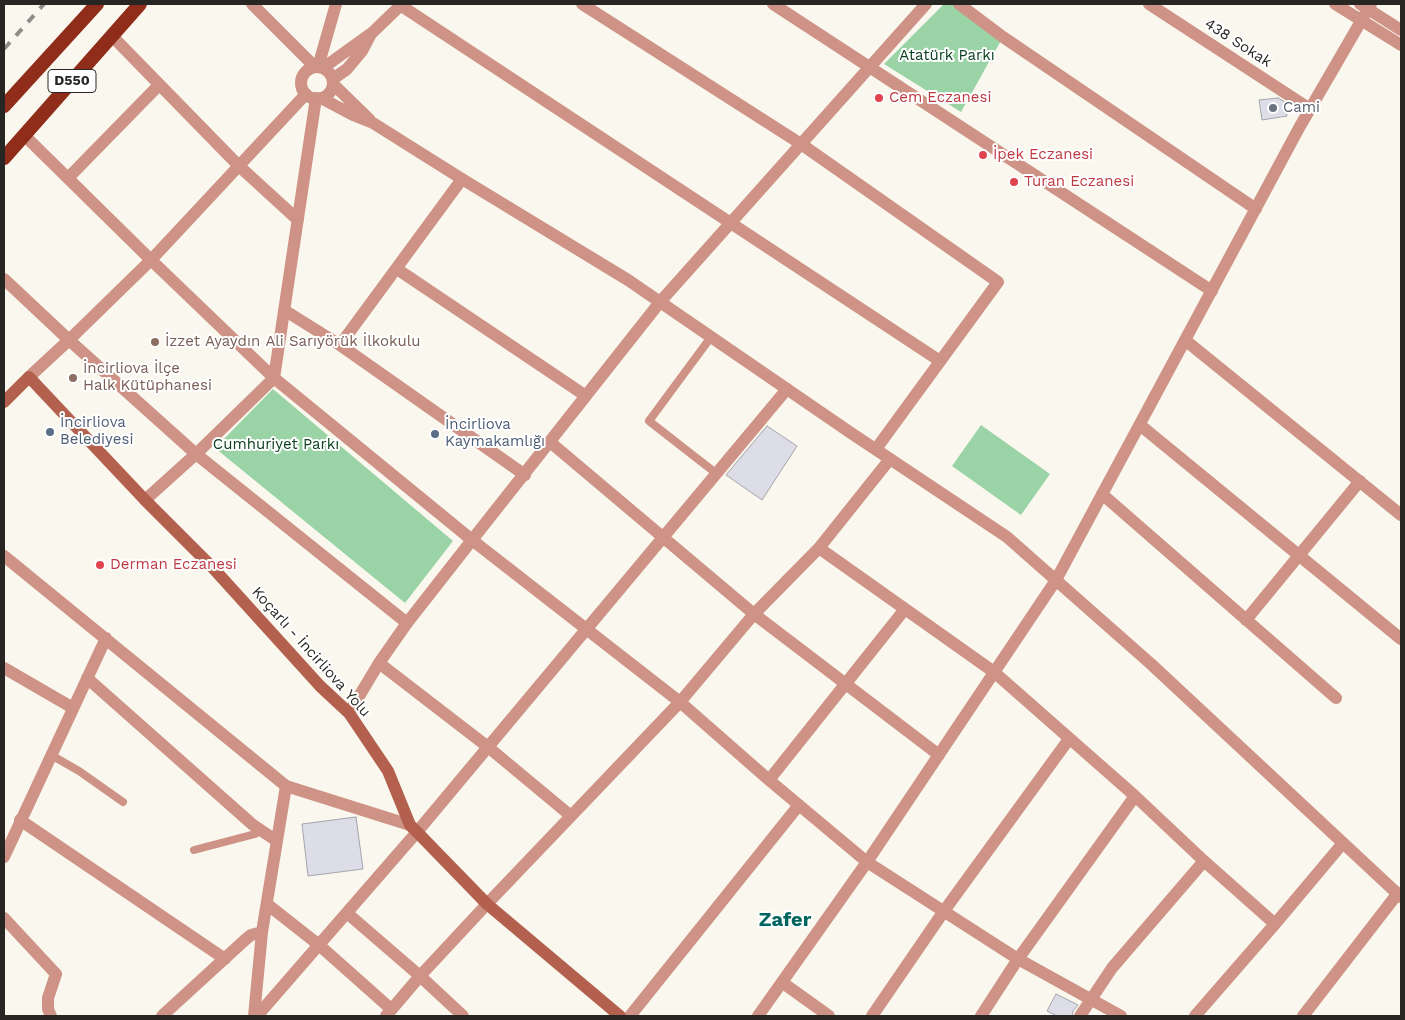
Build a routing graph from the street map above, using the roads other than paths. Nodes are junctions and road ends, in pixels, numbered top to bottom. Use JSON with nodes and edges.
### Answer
{"nodes":[{"id":1,"x":96,"y":4,"type":"edge"},
{"id":2,"x":140,"y":4,"type":"edge"},
{"id":3,"x":252,"y":4,"type":"edge"},
{"id":4,"x":336,"y":4,"type":"edge"},
{"id":5,"x":582,"y":4,"type":"edge"},
{"id":6,"x":773,"y":4,"type":"edge"},
{"id":7,"x":926,"y":4,"type":"edge"},
{"id":8,"x":959,"y":4,"type":"edge"},
{"id":9,"x":1149,"y":4,"type":"edge"},
{"id":10,"x":1335,"y":4,"type":"edge"},
{"id":11,"x":401,"y":5,"type":"edge"},
{"id":12,"x":1366,"y":6,"type":"edge"},
{"id":13,"x":1362,"y":21,"type":"junction"},
{"id":14,"x":1401,"y":30,"type":"edge"},
{"id":15,"x":373,"y":32,"type":"junction"},
{"id":16,"x":112,"y":36,"type":"junction"},
{"id":17,"x":1401,"y":45,"type":"edge"},
{"id":18,"x":319,"y":67,"type":"junction"},
{"id":19,"x":870,"y":67,"type":"junction"},
{"id":20,"x":333,"y":82,"type":"junction"},
{"id":21,"x":159,"y":85,"type":"junction"},
{"id":22,"x":314,"y":97,"type":"junction"},
{"id":23,"x":4,"y":106,"type":"edge"},
{"id":24,"x":1310,"y":108,"type":"junction"},
{"id":25,"x":374,"y":123,"type":"junction"},
{"id":26,"x":24,"y":135,"type":"junction"},
{"id":27,"x":801,"y":144,"type":"junction"},
{"id":28,"x":4,"y":158,"type":"edge"},
{"id":29,"x":239,"y":166,"type":"junction"},
{"id":30,"x":68,"y":178,"type":"junction"},
{"id":31,"x":462,"y":179,"type":"junction"},
{"id":32,"x":1256,"y":209,"type":"junction"},
{"id":33,"x":298,"y":220,"type":"junction"},
{"id":34,"x":731,"y":223,"type":"junction"},
{"id":35,"x":151,"y":260,"type":"junction"},
{"id":36,"x":397,"y":268,"type":"junction"},
{"id":37,"x":4,"y":279,"type":"edge"},
{"id":38,"x":1212,"y":291,"type":"junction"},
{"id":39,"x":660,"y":302,"type":"junction"},
{"id":40,"x":284,"y":310,"type":"junction"},
{"id":41,"x":711,"y":337,"type":"junction"},
{"id":42,"x":69,"y":340,"type":"junction"},
{"id":43,"x":1185,"y":340,"type":"junction"},
{"id":44,"x":340,"y":345,"type":"junction"},
{"id":45,"x":940,"y":361,"type":"junction"},
{"id":46,"x":29,"y":377,"type":"junction"},
{"id":47,"x":274,"y":378,"type":"junction"},
{"id":48,"x":787,"y":389,"type":"junction"},
{"id":49,"x":586,"y":396,"type":"junction"},
{"id":50,"x":4,"y":402,"type":"edge"},
{"id":51,"x":1140,"y":424,"type":"junction"},
{"id":52,"x":550,"y":442,"type":"junction"},
{"id":53,"x":876,"y":449,"type":"junction"},
{"id":54,"x":196,"y":454,"type":"junction"},
{"id":55,"x":890,"y":459,"type":"junction"},
{"id":56,"x":717,"y":474,"type":"junction"},
{"id":57,"x":525,"y":475,"type":"junction"},
{"id":58,"x":1360,"y":481,"type":"junction"},
{"id":59,"x":1102,"y":494,"type":"junction"},
{"id":60,"x":145,"y":500,"type":"junction"},
{"id":61,"x":1401,"y":514,"type":"edge"},
{"id":62,"x":663,"y":538,"type":"junction"},
{"id":63,"x":472,"y":540,"type":"junction"},
{"id":64,"x":819,"y":548,"type":"junction"},
{"id":65,"x":1298,"y":555,"type":"junction"},
{"id":66,"x":4,"y":556,"type":"edge"},
{"id":67,"x":1056,"y":580,"type":"junction"},
{"id":68,"x":905,"y":608,"type":"junction"},
{"id":69,"x":754,"y":614,"type":"junction"},
{"id":70,"x":1246,"y":620,"type":"junction"},
{"id":71,"x":407,"y":623,"type":"junction"},
{"id":72,"x":587,"y":629,"type":"junction"},
{"id":73,"x":106,"y":638,"type":"junction"},
{"id":74,"x":1401,"y":639,"type":"edge"},
{"id":75,"x":380,"y":663,"type":"junction"},
{"id":76,"x":4,"y":668,"type":"edge"},
{"id":77,"x":994,"y":672,"type":"junction"},
{"id":78,"x":87,"y":678,"type":"junction"},
{"id":79,"x":846,"y":683,"type":"junction"},
{"id":80,"x":1336,"y":698,"type":"dead end"},
{"id":81,"x":680,"y":702,"type":"junction"},
{"id":82,"x":73,"y":708,"type":"junction"},
{"id":83,"x":349,"y":713,"type":"junction"},
{"id":84,"x":1069,"y":739,"type":"junction"},
{"id":85,"x":488,"y":747,"type":"junction"},
{"id":86,"x":51,"y":755,"type":"junction"},
{"id":87,"x":939,"y":755,"type":"junction"},
{"id":88,"x":769,"y":780,"type":"junction"},
{"id":89,"x":286,"y":786,"type":"junction"},
{"id":90,"x":1134,"y":796,"type":"junction"},
{"id":91,"x":123,"y":802,"type":"dead end"},
{"id":92,"x":799,"y":805,"type":"junction"},
{"id":93,"x":571,"y":816,"type":"junction"},
{"id":94,"x":20,"y":820,"type":"junction"},
{"id":95,"x":413,"y":829,"type":"junction"},
{"id":96,"x":260,"y":831,"type":"junction"},
{"id":97,"x":7,"y":840,"type":"edge"},
{"id":98,"x":277,"y":841,"type":"junction"},
{"id":99,"x":1343,"y":843,"type":"junction"},
{"id":100,"x":194,"y":850,"type":"dead end"},
{"id":101,"x":4,"y":857,"type":"edge"},
{"id":102,"x":1204,"y":861,"type":"junction"},
{"id":103,"x":867,"y":862,"type":"junction"},
{"id":104,"x":1400,"y":895,"type":"edge"},
{"id":105,"x":267,"y":904,"type":"junction"},
{"id":106,"x":487,"y":904,"type":"junction"},
{"id":107,"x":944,"y":911,"type":"junction"},
{"id":108,"x":347,"y":913,"type":"junction"},
{"id":109,"x":4,"y":918,"type":"edge"},
{"id":110,"x":1275,"y":924,"type":"junction"},
{"id":111,"x":262,"y":932,"type":"junction"},
{"id":112,"x":319,"y":945,"type":"junction"},
{"id":113,"x":224,"y":959,"type":"junction"},
{"id":114,"x":1018,"y":959,"type":"junction"},
{"id":115,"x":420,"y":976,"type":"junction"},
{"id":116,"x":783,"y":983,"type":"junction"},
{"id":117,"x":1091,"y":999,"type":"junction"},
{"id":118,"x":389,"y":1013,"type":"edge"},
{"id":119,"x":50,"y":1016,"type":"edge"},
{"id":120,"x":162,"y":1016,"type":"edge"},
{"id":121,"x":255,"y":1016,"type":"edge"},
{"id":122,"x":463,"y":1016,"type":"edge"},
{"id":123,"x":620,"y":1016,"type":"edge"},
{"id":124,"x":630,"y":1016,"type":"edge"},
{"id":125,"x":758,"y":1016,"type":"edge"},
{"id":126,"x":829,"y":1016,"type":"edge"},
{"id":127,"x":872,"y":1016,"type":"edge"},
{"id":128,"x":981,"y":1016,"type":"edge"},
{"id":129,"x":1080,"y":1016,"type":"edge"},
{"id":130,"x":1121,"y":1016,"type":"edge"},
{"id":131,"x":1195,"y":1016,"type":"edge"},
{"id":132,"x":1303,"y":1016,"type":"edge"}],
"edges":[{"from":1,"to":23,"type":"highway","number":"D550"},
{"from":2,"to":16,"type":"highway","number":"D550"},
{"from":3,"to":18,"type":"street"},
{"from":4,"to":18,"type":"street"},
{"from":5,"to":27,"type":"street"},
{"from":6,"to":19,"type":"street"},
{"from":7,"to":19,"type":"street"},
{"from":8,"to":32,"type":"street"},
{"from":9,"to":24,"type":"street","name":"438 Sokak"},
{"from":10,"to":13,"type":"street"},
{"from":11,"to":15,"type":"street"},
{"from":11,"to":34,"type":"street"},
{"from":12,"to":13,"type":"street"},
{"from":12,"to":14,"type":"street"},
{"from":13,"to":17,"type":"street"},
{"from":13,"to":24,"type":"street"},
{"from":15,"to":18,"type":"street"},
{"from":15,"to":20,"type":"street"},
{"from":16,"to":21,"type":"street"},
{"from":16,"to":26,"type":"highway","number":"D550"},
{"from":18,"to":20,"type":"street"},
{"from":18,"to":22,"type":"street"},
{"from":19,"to":27,"type":"street"},
{"from":19,"to":38,"type":"street"},
{"from":20,"to":22,"type":"street"},
{"from":20,"to":25,"type":"street"},
{"from":21,"to":29,"type":"street"},
{"from":21,"to":30,"type":"street"},
{"from":22,"to":25,"type":"street"},
{"from":22,"to":29,"type":"street"},
{"from":22,"to":33,"type":"street"},
{"from":24,"to":32,"type":"street"},
{"from":25,"to":31,"type":"street"},
{"from":26,"to":28,"type":"highway","number":"D550"},
{"from":26,"to":30,"type":"street"},
{"from":27,"to":34,"type":"street"},
{"from":27,"to":45,"type":"street"},
{"from":29,"to":33,"type":"street"},
{"from":29,"to":35,"type":"street"},
{"from":30,"to":35,"type":"street"},
{"from":31,"to":36,"type":"street"},
{"from":31,"to":39,"type":"street"},
{"from":32,"to":38,"type":"street"},
{"from":33,"to":40,"type":"street"},
{"from":34,"to":39,"type":"street"},
{"from":34,"to":45,"type":"street"},
{"from":35,"to":42,"type":"street"},
{"from":35,"to":47,"type":"street"},
{"from":36,"to":44,"type":"street"},
{"from":36,"to":49,"type":"street"},
{"from":37,"to":42,"type":"street"},
{"from":38,"to":43,"type":"street"},
{"from":39,"to":41,"type":"street"},
{"from":39,"to":49,"type":"street"},
{"from":40,"to":44,"type":"street"},
{"from":40,"to":47,"type":"street"},
{"from":41,"to":48,"type":"street"},
{"from":41,"to":56,"type":"lane"},
{"from":42,"to":46,"type":"street"},
{"from":42,"to":54,"type":"street"},
{"from":43,"to":51,"type":"street"},
{"from":43,"to":58,"type":"street"},
{"from":44,"to":57,"type":"street"},
{"from":45,"to":53,"type":"street"},
{"from":46,"to":50,"type":"main road"},
{"from":46,"to":60,"type":"main road","name":"Koçarlı - İncirliova Yolu"},
{"from":47,"to":54,"type":"street"},
{"from":47,"to":63,"type":"street"},
{"from":48,"to":53,"type":"street"},
{"from":48,"to":56,"type":"street"},
{"from":49,"to":52,"type":"street"},
{"from":51,"to":59,"type":"street"},
{"from":51,"to":65,"type":"street"},
{"from":52,"to":57,"type":"street"},
{"from":52,"to":62,"type":"street"},
{"from":53,"to":55,"type":"street"},
{"from":54,"to":60,"type":"street"},
{"from":54,"to":71,"type":"street"},
{"from":55,"to":64,"type":"street"},
{"from":55,"to":67,"type":"street"},
{"from":56,"to":62,"type":"street"},
{"from":57,"to":63,"type":"street"},
{"from":58,"to":61,"type":"street"},
{"from":58,"to":65,"type":"street"},
{"from":59,"to":67,"type":"street"},
{"from":59,"to":70,"type":"street"},
{"from":60,"to":83,"type":"main road","name":"Koçarlı - İncirliova Yolu"},
{"from":62,"to":69,"type":"street"},
{"from":62,"to":72,"type":"street"},
{"from":63,"to":71,"type":"street"},
{"from":63,"to":72,"type":"street"},
{"from":64,"to":68,"type":"street"},
{"from":64,"to":69,"type":"street"},
{"from":65,"to":70,"type":"street"},
{"from":65,"to":74,"type":"street"},
{"from":66,"to":73,"type":"street"},
{"from":67,"to":77,"type":"street"},
{"from":67,"to":99,"type":"street"},
{"from":68,"to":77,"type":"street"},
{"from":68,"to":79,"type":"street"},
{"from":69,"to":79,"type":"street"},
{"from":69,"to":81,"type":"street"},
{"from":70,"to":80,"type":"street"},
{"from":71,"to":75,"type":"street"},
{"from":72,"to":81,"type":"street"},
{"from":72,"to":85,"type":"street"},
{"from":73,"to":78,"type":"street"},
{"from":73,"to":89,"type":"street"},
{"from":75,"to":83,"type":"street"},
{"from":75,"to":85,"type":"street"},
{"from":76,"to":82,"type":"street"},
{"from":77,"to":84,"type":"street"},
{"from":77,"to":87,"type":"street"},
{"from":78,"to":82,"type":"street"},
{"from":78,"to":96,"type":"street"},
{"from":79,"to":87,"type":"street"},
{"from":79,"to":88,"type":"street"},
{"from":81,"to":88,"type":"street"},
{"from":81,"to":93,"type":"street"},
{"from":82,"to":86,"type":"street"},
{"from":83,"to":95,"type":"main road","name":"Koçarlı - İncirliova Yolu"},
{"from":84,"to":90,"type":"street"},
{"from":84,"to":107,"type":"street"},
{"from":85,"to":93,"type":"street"},
{"from":85,"to":95,"type":"street"},
{"from":86,"to":91,"type":"lane"},
{"from":86,"to":94,"type":"street"},
{"from":87,"to":103,"type":"street"},
{"from":88,"to":92,"type":"street"},
{"from":89,"to":95,"type":"street"},
{"from":89,"to":98,"type":"street"},
{"from":90,"to":102,"type":"street"},
{"from":90,"to":114,"type":"street"},
{"from":92,"to":103,"type":"street"},
{"from":92,"to":124,"type":"street"},
{"from":93,"to":106,"type":"street"},
{"from":94,"to":97,"type":"street"},
{"from":94,"to":113,"type":"street"},
{"from":95,"to":106,"type":"main road","name":"Koçarlı - İncirliova Yolu"},
{"from":95,"to":108,"type":"street"},
{"from":96,"to":98,"type":"street"},
{"from":96,"to":100,"type":"lane"},
{"from":97,"to":101,"type":"street"},
{"from":98,"to":105,"type":"street"},
{"from":99,"to":104,"type":"street"},
{"from":99,"to":110,"type":"street"},
{"from":102,"to":110,"type":"street"},
{"from":102,"to":117,"type":"street"},
{"from":103,"to":107,"type":"street"},
{"from":103,"to":116,"type":"street"},
{"from":104,"to":132,"type":"street"},
{"from":105,"to":111,"type":"street"},
{"from":105,"to":112,"type":"street"},
{"from":106,"to":115,"type":"street"},
{"from":106,"to":123,"type":"main road","name":"Koçarlı - İncirliova Yolu"},
{"from":107,"to":114,"type":"street"},
{"from":107,"to":127,"type":"street"},
{"from":108,"to":112,"type":"street"},
{"from":108,"to":115,"type":"street"},
{"from":109,"to":119,"type":"street"},
{"from":110,"to":131,"type":"street"},
{"from":111,"to":113,"type":"street"},
{"from":111,"to":121,"type":"street"},
{"from":112,"to":118,"type":"street"},
{"from":112,"to":121,"type":"street"},
{"from":113,"to":120,"type":"street"},
{"from":114,"to":117,"type":"street"},
{"from":114,"to":128,"type":"street"},
{"from":115,"to":118,"type":"street"},
{"from":115,"to":122,"type":"street"},
{"from":116,"to":125,"type":"street"},
{"from":116,"to":126,"type":"street"},
{"from":117,"to":129,"type":"street"},
{"from":117,"to":130,"type":"street"}]}
